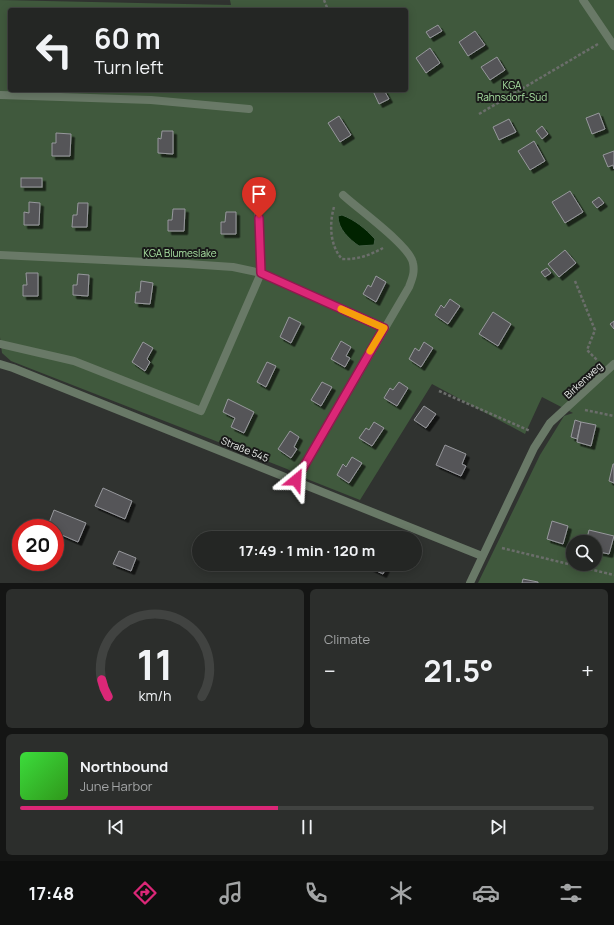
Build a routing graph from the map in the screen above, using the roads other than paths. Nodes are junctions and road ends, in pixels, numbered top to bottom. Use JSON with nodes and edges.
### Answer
{"nodes":[{"id":1,"x":583,"y":0,"type":"edge"},
{"id":2,"x":614,"y":46,"type":"edge"},
{"id":3,"x":0,"y":95,"type":"edge"},
{"id":4,"x":249,"y":109,"type":"dead end"},
{"id":5,"x":343,"y":196,"type":"road end"},
{"id":6,"x":258,"y":205,"type":"dead end"},
{"id":7,"x":0,"y":255,"type":"edge"},
{"id":8,"x":261,"y":273,"type":"junction"},
{"id":9,"x":384,"y":328,"type":"junction"},
{"id":10,"x":0,"y":344,"type":"edge"},
{"id":11,"x":0,"y":364,"type":"edge"},
{"id":12,"x":611,"y":367,"type":"edge"},
{"id":13,"x":296,"y":480,"type":"junction"},
{"id":14,"x":482,"y":556,"type":"junction"},
{"id":15,"x":470,"y":583,"type":"edge"}],
"edges":[{"from":1,"to":2,"type":"street"},
{"from":3,"to":4,"type":"street"},
{"from":5,"to":9,"type":"street"},
{"from":6,"to":8,"type":"street"},
{"from":7,"to":8,"type":"street"},
{"from":8,"to":9,"type":"street"},
{"from":8,"to":10,"type":"street"},
{"from":9,"to":13,"type":"street"},
{"from":11,"to":13,"type":"street","name":"Straße 545"},
{"from":12,"to":14,"type":"street","name":"Birkenweg"},
{"from":13,"to":14,"type":"street","name":"Straße 545"},
{"from":14,"to":15,"type":"street"}]}
